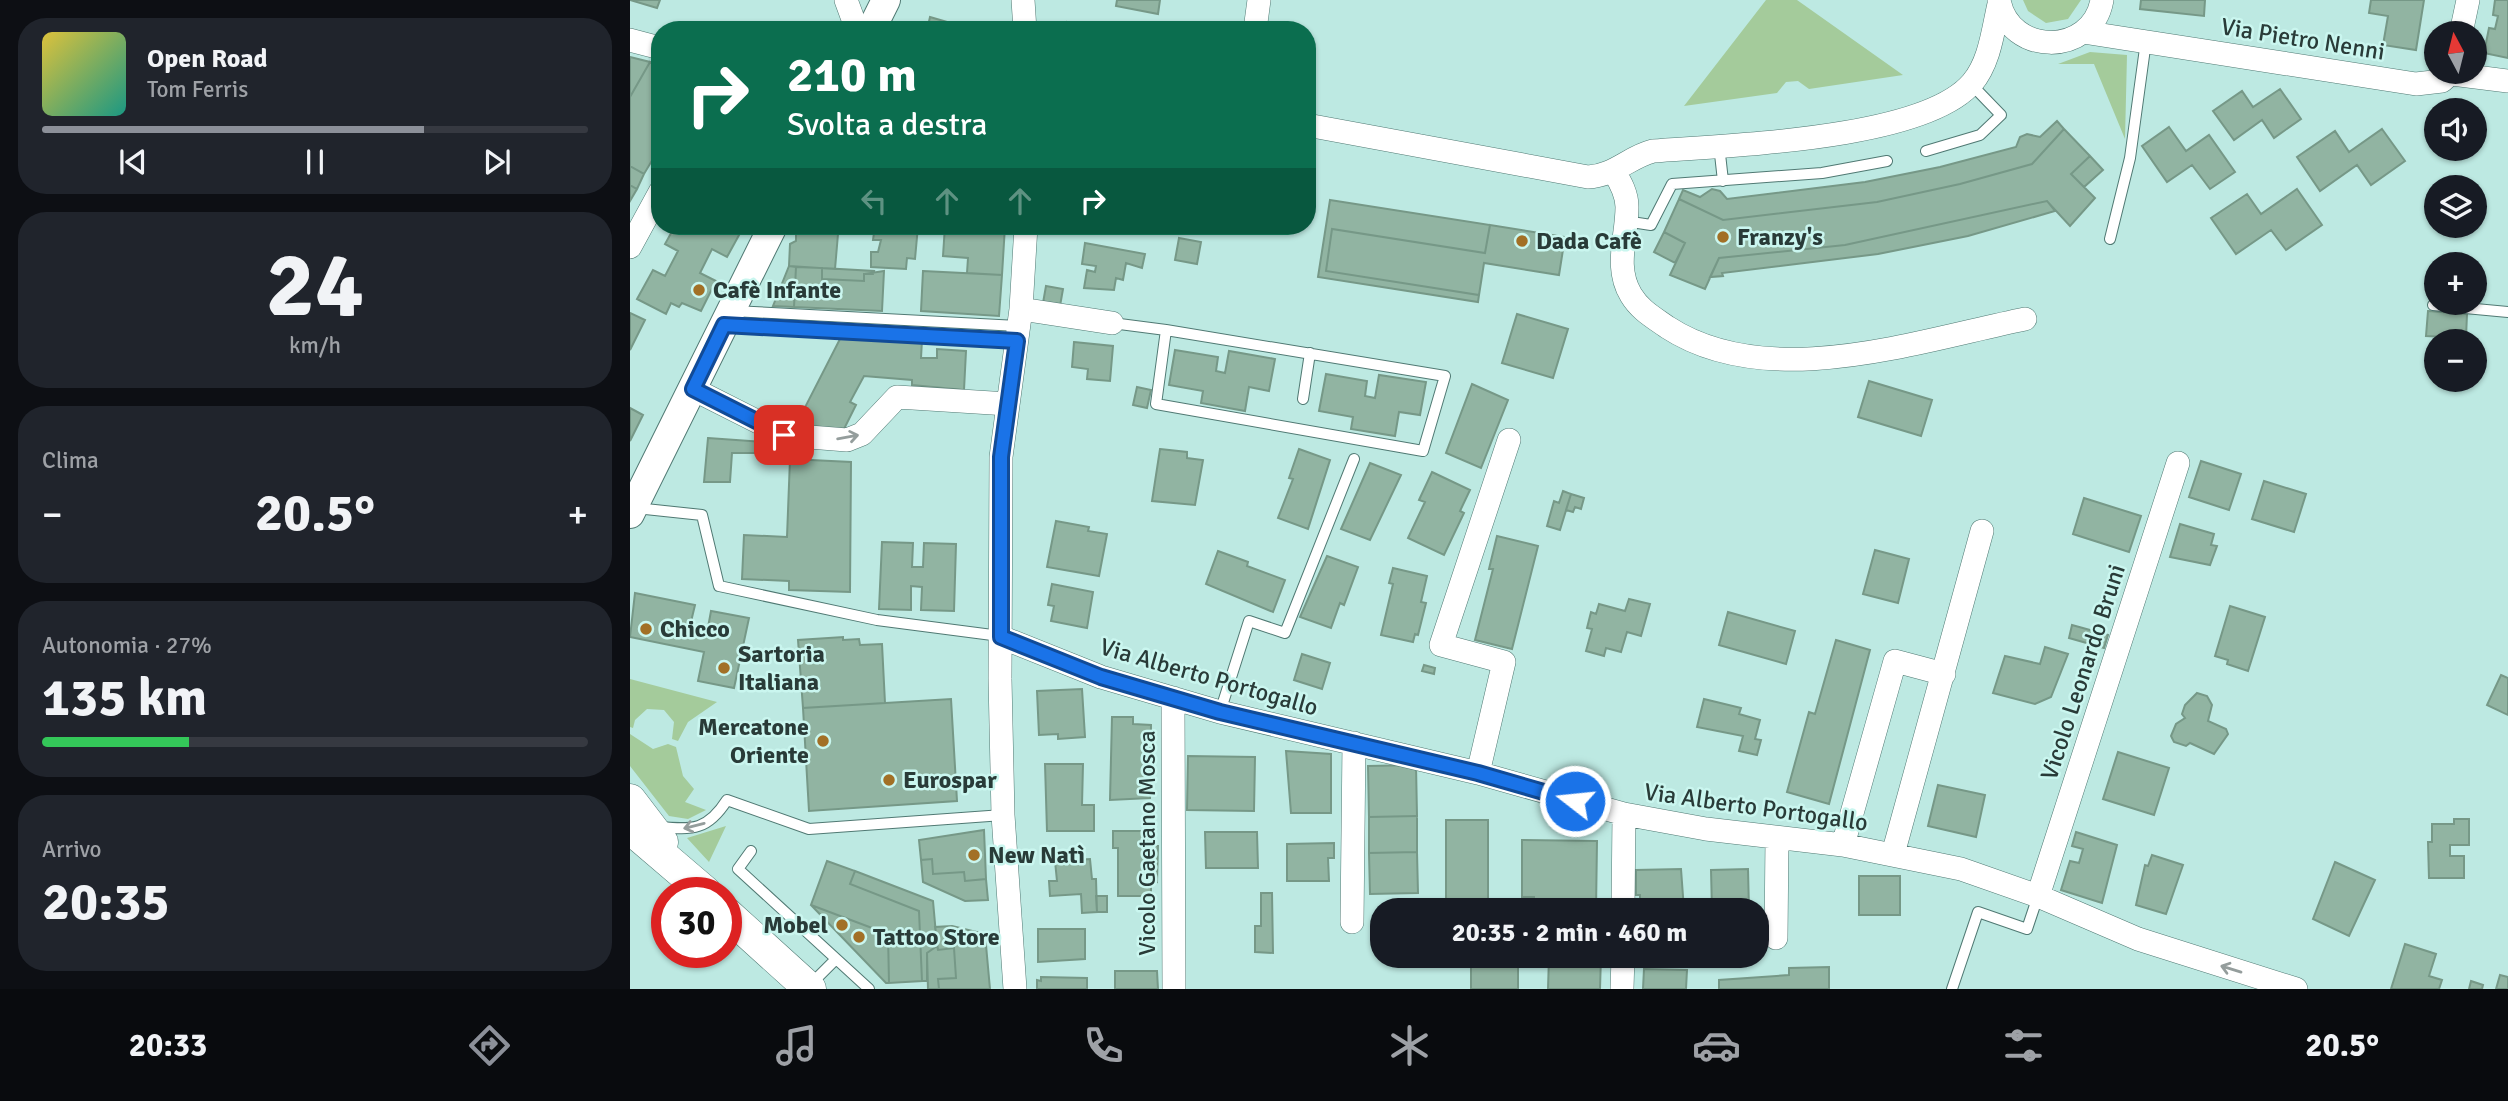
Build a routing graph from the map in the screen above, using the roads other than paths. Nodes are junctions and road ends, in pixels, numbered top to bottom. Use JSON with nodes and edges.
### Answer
{"nodes":[{"id":1,"x":846,"y":0,"type":"edge"},
{"id":2,"x":886,"y":0,"type":"edge"},
{"id":3,"x":1023,"y":0,"type":"edge"},
{"id":4,"x":1259,"y":0,"type":"edge"},
{"id":5,"x":2468,"y":0,"type":"edge"},
{"id":6,"x":1999,"y":2,"type":"edge"},
{"id":7,"x":2101,"y":4,"type":"edge"},
{"id":8,"x":854,"y":21,"type":"edge"},
{"id":9,"x":876,"y":21,"type":"edge"},
{"id":10,"x":1025,"y":21,"type":"edge"},
{"id":11,"x":1256,"y":21,"type":"edge"},
{"id":12,"x":2464,"y":21,"type":"edge"},
{"id":13,"x":2083,"y":32,"type":"junction"},
{"id":14,"x":2026,"y":38,"type":"junction"},
{"id":15,"x":630,"y":40,"type":"edge"},
{"id":16,"x":2144,"y":41,"type":"junction"},
{"id":17,"x":651,"y":46,"type":"edge"},
{"id":18,"x":1977,"y":75,"type":"junction"},
{"id":19,"x":2487,"y":78,"type":"edge"},
{"id":20,"x":2508,"y":81,"type":"edge"},
{"id":21,"x":2424,"y":83,"type":"edge"},
{"id":22,"x":1316,"y":127,"type":"edge"},
{"id":23,"x":1719,"y":145,"type":"junction"},
{"id":24,"x":1926,"y":151,"type":"dead end"},
{"id":25,"x":1887,"y":161,"type":"dead end"},
{"id":26,"x":1614,"y":172,"type":"junction"},
{"id":27,"x":1723,"y":181,"type":"junction"},
{"id":28,"x":651,"y":208,"type":"edge"},
{"id":29,"x":1625,"y":221,"type":"junction"},
{"id":30,"x":769,"y":235,"type":"edge"},
{"id":31,"x":1026,"y":235,"type":"edge"},
{"id":32,"x":2110,"y":239,"type":"dead end"},
{"id":33,"x":630,"y":247,"type":"edge"},
{"id":34,"x":2487,"y":310,"type":"edge"},
{"id":35,"x":2508,"y":312,"type":"edge"},
{"id":36,"x":727,"y":318,"type":"junction"},
{"id":37,"x":2025,"y":319,"type":"dead end"},
{"id":38,"x":1112,"y":323,"type":"joint"},
{"id":39,"x":1019,"y":326,"type":"junction"},
{"id":40,"x":1166,"y":330,"type":"junction"},
{"id":41,"x":1310,"y":353,"type":"junction"},
{"id":42,"x":693,"y":389,"type":"junction"},
{"id":43,"x":1303,"y":398,"type":"dead end"},
{"id":44,"x":1008,"y":404,"type":"junction"},
{"id":45,"x":1509,"y":440,"type":"dead end"},
{"id":46,"x":1354,"y":459,"type":"dead end"},
{"id":47,"x":2178,"y":463,"type":"dead end"},
{"id":48,"x":632,"y":511,"type":"edge"},
{"id":49,"x":1982,"y":531,"type":"dead end"},
{"id":50,"x":1001,"y":637,"type":"junction"},
{"id":51,"x":1944,"y":674,"type":"junction"},
{"id":52,"x":1173,"y":698,"type":"junction"},
{"id":53,"x":1220,"y":712,"type":"junction"},
{"id":54,"x":1354,"y":743,"type":"junction"},
{"id":55,"x":1478,"y":773,"type":"junction"},
{"id":56,"x":630,"y":800,"type":"edge"},
{"id":57,"x":1623,"y":814,"type":"junction"},
{"id":58,"x":1003,"y":815,"type":"junction"},
{"id":59,"x":640,"y":827,"type":"edge"},
{"id":60,"x":1777,"y":838,"type":"junction"},
{"id":61,"x":1843,"y":845,"type":"junction"},
{"id":62,"x":751,"y":851,"type":"dead end"},
{"id":63,"x":1893,"y":854,"type":"junction"},
{"id":64,"x":689,"y":877,"type":"edge"},
{"id":65,"x":2038,"y":896,"type":"junction"},
{"id":66,"x":1623,"y":898,"type":"edge"},
{"id":67,"x":1352,"y":922,"type":"dead end"},
{"id":68,"x":742,"y":927,"type":"edge"},
{"id":69,"x":1776,"y":938,"type":"dead end"},
{"id":70,"x":836,"y":959,"type":"junction"},
{"id":71,"x":1622,"y":968,"type":"edge"},
{"id":72,"x":809,"y":988,"type":"edge"},
{"id":73,"x":869,"y":989,"type":"edge"},
{"id":74,"x":1015,"y":989,"type":"edge"},
{"id":75,"x":1174,"y":989,"type":"edge"},
{"id":76,"x":1622,"y":989,"type":"edge"},
{"id":77,"x":1952,"y":989,"type":"edge"},
{"id":78,"x":2296,"y":989,"type":"edge"}],
"edges":[{"from":1,"to":8,"type":"street"},
{"from":2,"to":9,"type":"street"},
{"from":3,"to":10,"type":"street"},
{"from":4,"to":11,"type":"street"},
{"from":5,"to":12,"type":"street"},
{"from":6,"to":14,"type":"street"},
{"from":6,"to":18,"type":"street"},
{"from":7,"to":13,"type":"street"},
{"from":7,"to":16,"type":"street"},
{"from":13,"to":14,"type":"street"},
{"from":13,"to":16,"type":"street","name":"Via Pietro Nenni"},
{"from":14,"to":18,"type":"street"},
{"from":15,"to":17,"type":"street"},
{"from":16,"to":21,"type":"street","name":"Via Pietro Nenni"},
{"from":16,"to":32,"type":"lane"},
{"from":18,"to":23,"type":"street"},
{"from":18,"to":24,"type":"lane"},
{"from":19,"to":20,"type":"street"},
{"from":22,"to":26,"type":"street"},
{"from":23,"to":26,"type":"street"},
{"from":23,"to":27,"type":"lane"},
{"from":25,"to":27,"type":"lane"},
{"from":26,"to":29,"type":"street"},
{"from":27,"to":29,"type":"lane"},
{"from":28,"to":33,"type":"street"},
{"from":29,"to":37,"type":"street"},
{"from":30,"to":36,"type":"street"},
{"from":31,"to":39,"type":"street"},
{"from":34,"to":35,"type":"lane"},
{"from":36,"to":39,"type":"lane"},
{"from":36,"to":39,"type":"lane"},
{"from":36,"to":42,"type":"street"},
{"from":38,"to":39,"type":"street"},
{"from":38,"to":40,"type":"lane"},
{"from":39,"to":44,"type":"street"},
{"from":40,"to":41,"type":"lane"},
{"from":40,"to":41,"type":"lane"},
{"from":41,"to":43,"type":"lane"},
{"from":42,"to":44,"type":"street","one_way":true},
{"from":42,"to":48,"type":"street"},
{"from":44,"to":50,"type":"street"},
{"from":45,"to":55,"type":"street"},
{"from":46,"to":53,"type":"lane"},
{"from":47,"to":65,"type":"street","name":"Vicolo Leonardo Bruni"},
{"from":48,"to":50,"type":"lane"},
{"from":49,"to":51,"type":"street"},
{"from":50,"to":52,"type":"street","name":"Via Alberto Portogallo"},
{"from":50,"to":58,"type":"street"},
{"from":51,"to":61,"type":"street"},
{"from":51,"to":63,"type":"street"},
{"from":52,"to":53,"type":"street","name":"Via Alberto Portogallo"},
{"from":52,"to":75,"type":"street","name":"Vicolo Gaetano Mosca"},
{"from":53,"to":54,"type":"street","name":"Via Alberto Portogallo"},
{"from":54,"to":55,"type":"street","name":"Via Alberto Portogallo"},
{"from":54,"to":67,"type":"street"},
{"from":55,"to":57,"type":"street","name":"Via Alberto Portogallo"},
{"from":56,"to":59,"type":"main road"},
{"from":57,"to":60,"type":"street","name":"Via Alberto Portogallo"},
{"from":57,"to":66,"type":"street"},
{"from":58,"to":59,"type":"lane","one_way":true},
{"from":58,"to":74,"type":"street"},
{"from":59,"to":64,"type":"main road"},
{"from":60,"to":61,"type":"street","name":"Via Alberto Portogallo"},
{"from":60,"to":69,"type":"street"},
{"from":61,"to":63,"type":"street","name":"Via Alberto Portogallo"},
{"from":62,"to":70,"type":"lane"},
{"from":63,"to":65,"type":"street","name":"Via Alberto Portogallo"},
{"from":65,"to":77,"type":"lane"},
{"from":78,"to":65,"type":"street","name":"Via Alberto Portogallo","one_way":true},
{"from":68,"to":72,"type":"main road"},
{"from":70,"to":72,"type":"lane"},
{"from":70,"to":73,"type":"lane"},
{"from":71,"to":76,"type":"street"}]}
